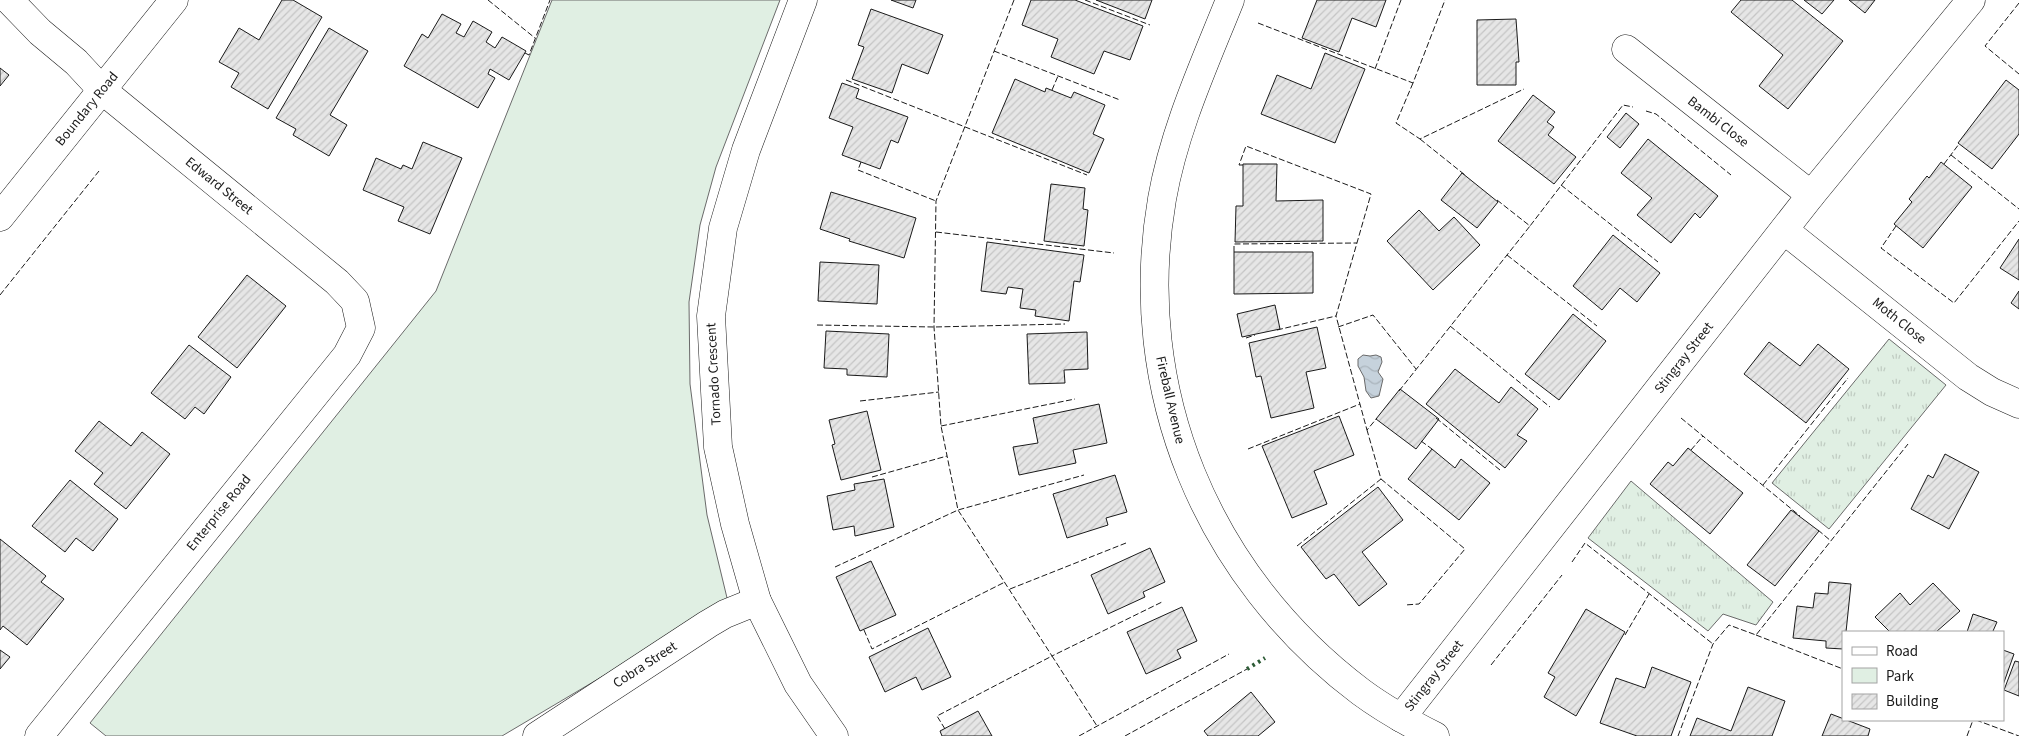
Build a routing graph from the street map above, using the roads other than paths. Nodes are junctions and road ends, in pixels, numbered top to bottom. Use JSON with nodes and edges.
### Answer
{"nodes":[{"id":1,"x":10,"y":0,"type":"edge"},
{"id":2,"x":174,"y":0,"type":"edge"},
{"id":3,"x":803,"y":0,"type":"edge"},
{"id":4,"x":1230,"y":0,"type":"edge"},
{"id":5,"x":1971,"y":0,"type":"edge"},
{"id":6,"x":1626,"y":49,"type":"dead end"},
{"id":7,"x":102,"y":90,"type":"junction"},
{"id":8,"x":1811,"y":195,"type":"junction"},
{"id":9,"x":0,"y":217,"type":"edge"},
{"id":10,"x":1784,"y":230,"type":"junction"},
{"id":11,"x":337,"y":282,"type":"joint"},
{"id":12,"x":2019,"y":404,"type":"edge"},
{"id":13,"x":757,"y":601,"type":"junction"},
{"id":14,"x":1401,"y":718,"type":"junction"},
{"id":15,"x":39,"y":736,"type":"edge"},
{"id":16,"x":537,"y":736,"type":"edge"},
{"id":17,"x":834,"y":736,"type":"edge"},
{"id":18,"x":1435,"y":736,"type":"edge"}],
"edges":[{"from":1,"to":7,"type":"street","name":"Edward Street"},
{"from":2,"to":7,"type":"street","name":"Boundary Road"},
{"from":3,"to":13,"type":"street","name":"Tornado Crescent"},
{"from":4,"to":14,"type":"street","name":"Fireball Avenue"},
{"from":5,"to":8,"type":"street","name":"Stingray Street"},
{"from":6,"to":8,"type":"street","name":"Bambi Close"},
{"from":7,"to":9,"type":"street","name":"Boundary Road"},
{"from":7,"to":11,"type":"street","name":"Edward Street"},
{"from":8,"to":10,"type":"street","name":"Stingray Street"},
{"from":10,"to":12,"type":"street","name":"Moth Close"},
{"from":10,"to":14,"type":"street","name":"Stingray Street"},
{"from":11,"to":15,"type":"street","name":"Enterprise Road"},
{"from":13,"to":16,"type":"street","name":"Cobra Street"},
{"from":13,"to":17,"type":"street","name":"Tornado Crescent"},
{"from":14,"to":18,"type":"street","name":"Fireball Avenue"}]}
